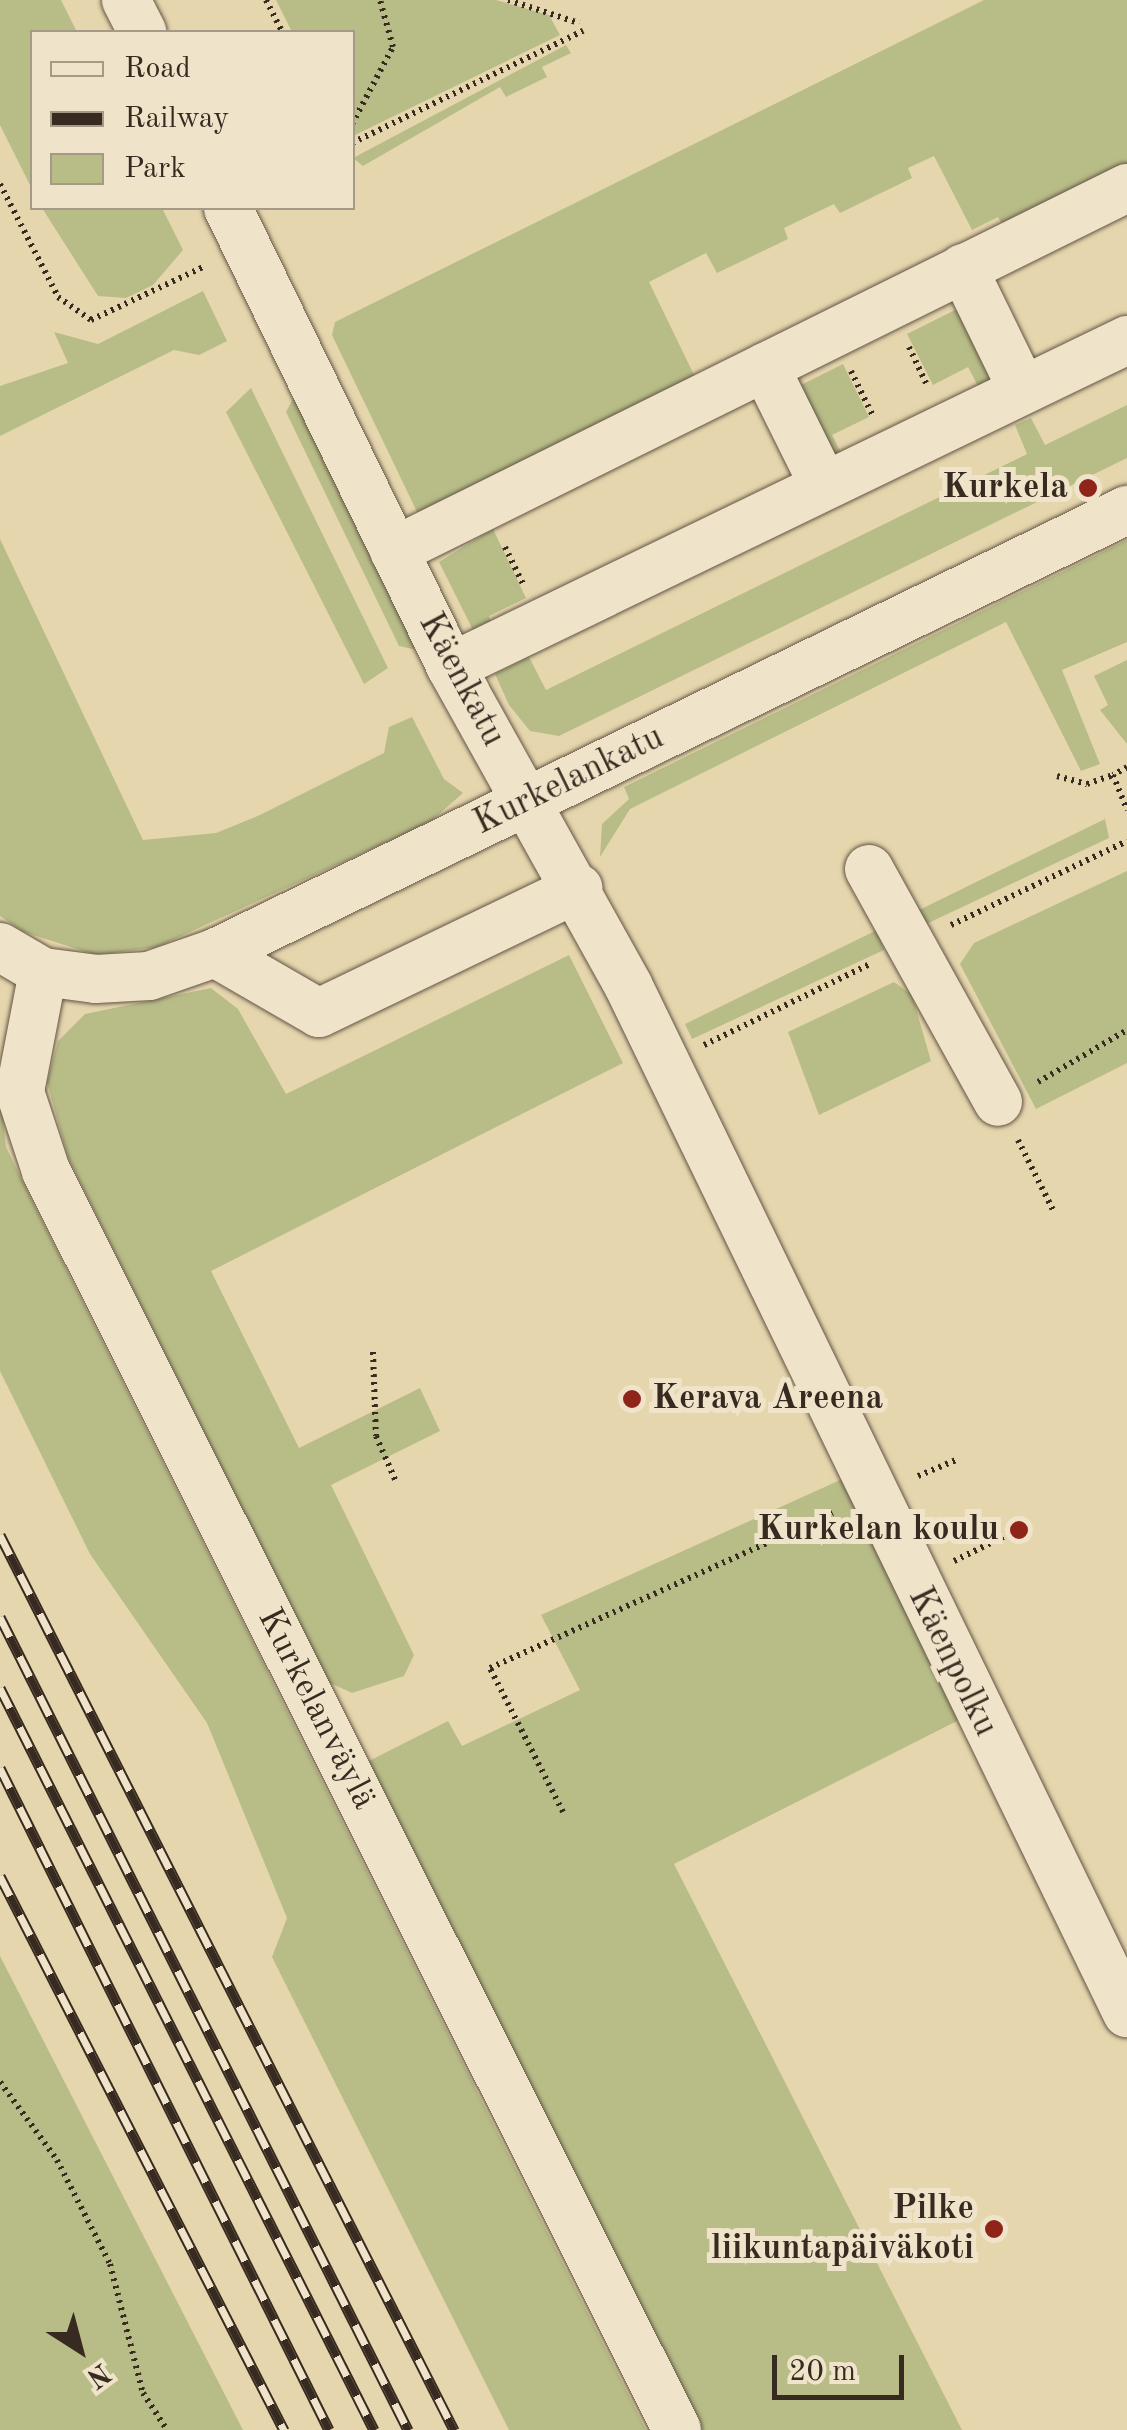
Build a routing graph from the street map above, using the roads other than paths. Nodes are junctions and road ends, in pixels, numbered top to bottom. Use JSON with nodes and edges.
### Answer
{"nodes":[{"id":1,"x":126,"y":0,"type":"edge"},
{"id":2,"x":141,"y":30,"type":"edge"},
{"id":3,"x":1127,"y":188,"type":"edge"},
{"id":4,"x":229,"y":210,"type":"edge"},
{"id":5,"x":963,"y":268,"type":"junction"},
{"id":6,"x":1127,"y":340,"type":"edge"},
{"id":7,"x":765,"y":367,"type":"junction"},
{"id":8,"x":1022,"y":387,"type":"junction"},
{"id":9,"x":823,"y":484,"type":"junction"},
{"id":10,"x":1127,"y":510,"type":"edge"},
{"id":11,"x":394,"y":550,"type":"junction"},
{"id":12,"x":451,"y":666,"type":"junction"},
{"id":13,"x":530,"y":800,"type":"junction"},
{"id":14,"x":868,"y":869,"type":"dead end"},
{"id":15,"x":580,"y":888,"type":"junction"},
{"id":16,"x":0,"y":947,"type":"edge"},
{"id":17,"x":216,"y":954,"type":"junction"},
{"id":18,"x":43,"y":972,"type":"junction"},
{"id":19,"x":998,"y":1102,"type":"road end"},
{"id":20,"x":705,"y":1146,"type":"joint"},
{"id":21,"x":1127,"y":2013,"type":"edge"},
{"id":22,"x":677,"y":2430,"type":"edge"}],
"edges":[{"from":1,"to":2,"type":"street"},
{"from":3,"to":5,"type":"street"},
{"from":4,"to":11,"type":"street","name":"Käenkatu"},
{"from":5,"to":7,"type":"street"},
{"from":5,"to":8,"type":"street"},
{"from":6,"to":8,"type":"street"},
{"from":7,"to":9,"type":"street"},
{"from":7,"to":11,"type":"street"},
{"from":8,"to":9,"type":"street"},
{"from":9,"to":12,"type":"street"},
{"from":10,"to":13,"type":"street","name":"Kurkelankatu"},
{"from":11,"to":12,"type":"street","name":"Käenkatu"},
{"from":12,"to":13,"type":"street","name":"Käenkatu"},
{"from":13,"to":15,"type":"street","name":"Käenkatu"},
{"from":13,"to":17,"type":"street","name":"Kurkelankatu"},
{"from":14,"to":19,"type":"street"},
{"from":15,"to":17,"type":"street"},
{"from":15,"to":20,"type":"street","name":"Käenkatu"},
{"from":16,"to":18,"type":"street","name":"Kurkelankatu"},
{"from":17,"to":18,"type":"street","name":"Kurkelankatu"},
{"from":18,"to":22,"type":"street","name":"Kurkelanväylä"},
{"from":20,"to":21,"type":"street","name":"Käenpolku"}]}
